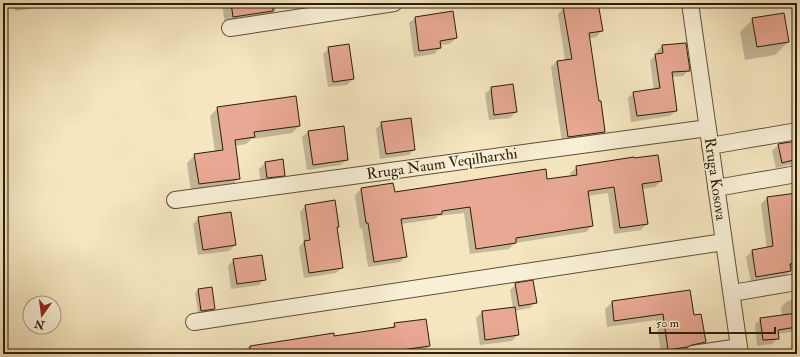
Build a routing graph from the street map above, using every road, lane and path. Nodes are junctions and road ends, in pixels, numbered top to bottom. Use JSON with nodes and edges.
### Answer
{"nodes":[{"id":1,"x":394,"y":3,"type":"edge"},
{"id":2,"x":690,"y":3,"type":"edge"},
{"id":3,"x":230,"y":28,"type":"dead end"},
{"id":4,"x":708,"y":128,"type":"junction"},
{"id":5,"x":797,"y":131,"type":"edge"},
{"id":6,"x":710,"y":146,"type":"junction"},
{"id":7,"x":797,"y":174,"type":"edge"},
{"id":8,"x":716,"y":188,"type":"junction"},
{"id":9,"x":175,"y":200,"type":"dead end"},
{"id":10,"x":724,"y":242,"type":"junction"},
{"id":11,"x":797,"y":282,"type":"edge"},
{"id":12,"x":732,"y":293,"type":"junction"},
{"id":13,"x":194,"y":322,"type":"dead end"},
{"id":14,"x":740,"y":351,"type":"edge"},
{"id":15,"x":694,"y":354,"type":"edge"}],
"edges":[{"from":1,"to":3,"type":"street"},
{"from":2,"to":4,"type":"street","name":"Rruga Kosova"},
{"from":4,"to":6,"type":"street","name":"Rruga Kosova"},
{"from":4,"to":9,"type":"street","name":"Rruga Naum Veqilharxhi"},
{"from":5,"to":6,"type":"street"},
{"from":6,"to":8,"type":"street","name":"Rruga Kosova"},
{"from":7,"to":8,"type":"street"},
{"from":8,"to":10,"type":"street","name":"Rruga Kosova"},
{"from":10,"to":12,"type":"street","name":"Rruga Kosova"},
{"from":10,"to":13,"type":"street"},
{"from":11,"to":12,"type":"street"},
{"from":12,"to":14,"type":"street","name":"Rruga Kosova"},
{"from":14,"to":15,"type":"street"}]}
